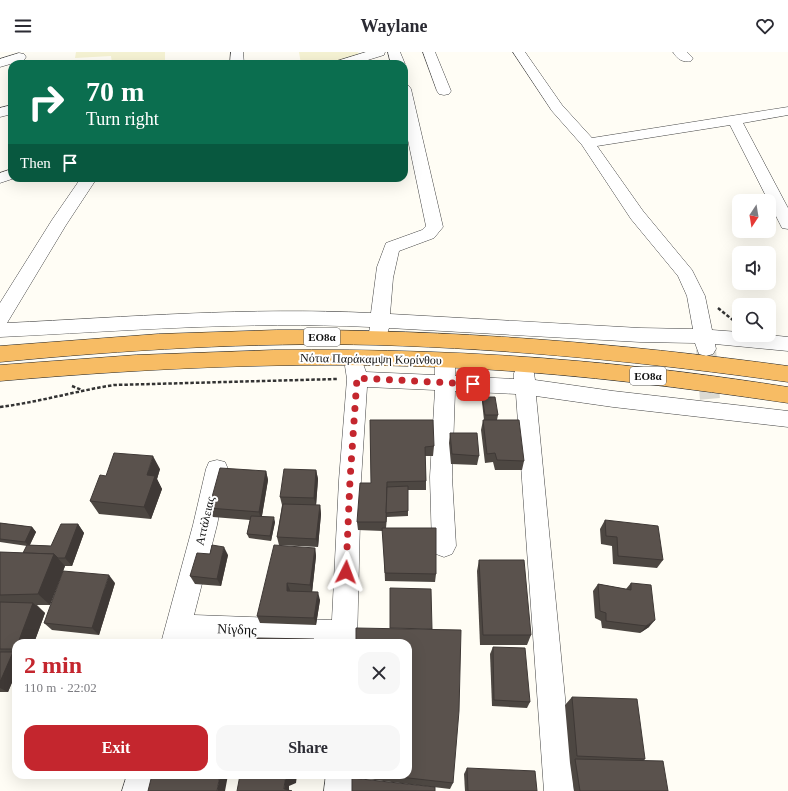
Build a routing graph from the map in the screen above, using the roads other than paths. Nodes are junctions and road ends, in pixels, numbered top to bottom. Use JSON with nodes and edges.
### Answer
{"nodes":[{"id":1,"x":379,"y":52,"type":"edge"},
{"id":2,"x":430,"y":52,"type":"edge"},
{"id":3,"x":519,"y":52,"type":"edge"},
{"id":4,"x":20,"y":58,"type":"edge"},
{"id":5,"x":10,"y":60,"type":"edge"},
{"id":6,"x":354,"y":60,"type":"edge"},
{"id":7,"x":444,"y":90,"type":"dead end"},
{"id":8,"x":408,"y":107,"type":"edge"},
{"id":9,"x":788,"y":111,"type":"edge"},
{"id":10,"x":734,"y":119,"type":"junction"},
{"id":11,"x":588,"y":142,"type":"junction"},
{"id":12,"x":86,"y":182,"type":"edge"},
{"id":13,"x":788,"y":224,"type":"edge"},
{"id":14,"x":0,"y":318,"type":"edge"},
{"id":15,"x":98,"y":326,"type":"junction"},
{"id":16,"x":379,"y":329,"type":"junction"},
{"id":17,"x":0,"y":330,"type":"edge"},
{"id":18,"x":705,"y":343,"type":"junction"},
{"id":19,"x":788,"y":344,"type":"edge"},
{"id":20,"x":95,"y":346,"type":"junction"},
{"id":21,"x":0,"y":354,"type":"edge"},
{"id":22,"x":522,"y":355,"type":"junction"},
{"id":23,"x":445,"y":360,"type":"junction"},
{"id":24,"x":356,"y":368,"type":"junction"},
{"id":25,"x":0,"y":373,"type":"edge"},
{"id":26,"x":788,"y":374,"type":"edge"},
{"id":27,"x":446,"y":383,"type":"junction"},
{"id":28,"x":788,"y":395,"type":"edge"},
{"id":29,"x":788,"y":419,"type":"edge"},
{"id":30,"x":217,"y":469,"type":"dead end"},
{"id":31,"x":444,"y":546,"type":"dead end"},
{"id":32,"x":176,"y":635,"type":"edge"},
{"id":33,"x":250,"y":636,"type":"edge"},
{"id":34,"x":344,"y":638,"type":"edge"},
{"id":35,"x":140,"y":779,"type":"edge"},
{"id":36,"x":340,"y":779,"type":"edge"},
{"id":37,"x":137,"y":791,"type":"edge"},
{"id":38,"x":339,"y":791,"type":"edge"},
{"id":39,"x":559,"y":791,"type":"edge"}],
"edges":[{"from":1,"to":6,"type":"street"},
{"from":2,"to":7,"type":"street"},
{"from":3,"to":11,"type":"street"},
{"from":4,"to":5,"type":"street"},
{"from":8,"to":16,"type":"street"},
{"from":9,"to":10,"type":"street"},
{"from":10,"to":11,"type":"street"},
{"from":10,"to":13,"type":"street"},
{"from":11,"to":18,"type":"street"},
{"from":12,"to":14,"type":"street"},
{"from":15,"to":16,"type":"street"},
{"from":15,"to":17,"type":"street"},
{"from":15,"to":20,"type":"street"},
{"from":16,"to":20,"type":"highway","name":"Νότια Παράκαμψη Κορίνθου","number":"ΕΟ8α"},
{"from":16,"to":22,"type":"highway","name":"Νότια Παράκαμψη Κορίνθου","number":"ΕΟ8α"},
{"from":18,"to":19,"type":"street"},
{"from":18,"to":22,"type":"street"},
{"from":20,"to":21,"type":"highway","name":"Νότια Παράκαμψη Κορίνθου","number":"ΕΟ8α"},
{"from":22,"to":23,"type":"highway","name":"Νότια Παράκαμψη Κορίνθου","number":"ΕΟ8α"},
{"from":22,"to":26,"type":"highway","name":"Νότια Παράκαμψη Κορίνθου","number":"ΕΟ8α"},
{"from":22,"to":27,"type":"street"},
{"from":22,"to":28,"type":"highway","name":"Νότια Παράκαμψη Κορίνθου","number":"ΕΟ8α"},
{"from":22,"to":29,"type":"street"},
{"from":22,"to":39,"type":"street"},
{"from":23,"to":24,"type":"highway","name":"Νότια Παράκαμψη Κορίνθου","number":"ΕΟ8α"},
{"from":23,"to":27,"type":"street"},
{"from":24,"to":25,"type":"highway","name":"Νότια Παράκαμψη Κορίνθου","number":"ΕΟ8α"},
{"from":24,"to":27,"type":"street"},
{"from":24,"to":34,"type":"street"},
{"from":27,"to":31,"type":"street"},
{"from":30,"to":32,"type":"street","name":"Αττάλειας"},
{"from":32,"to":33,"type":"street","name":"Νίγδης"},
{"from":33,"to":34,"type":"street","name":"Νίγδης"},
{"from":35,"to":37,"type":"street"},
{"from":36,"to":38,"type":"street"}]}
